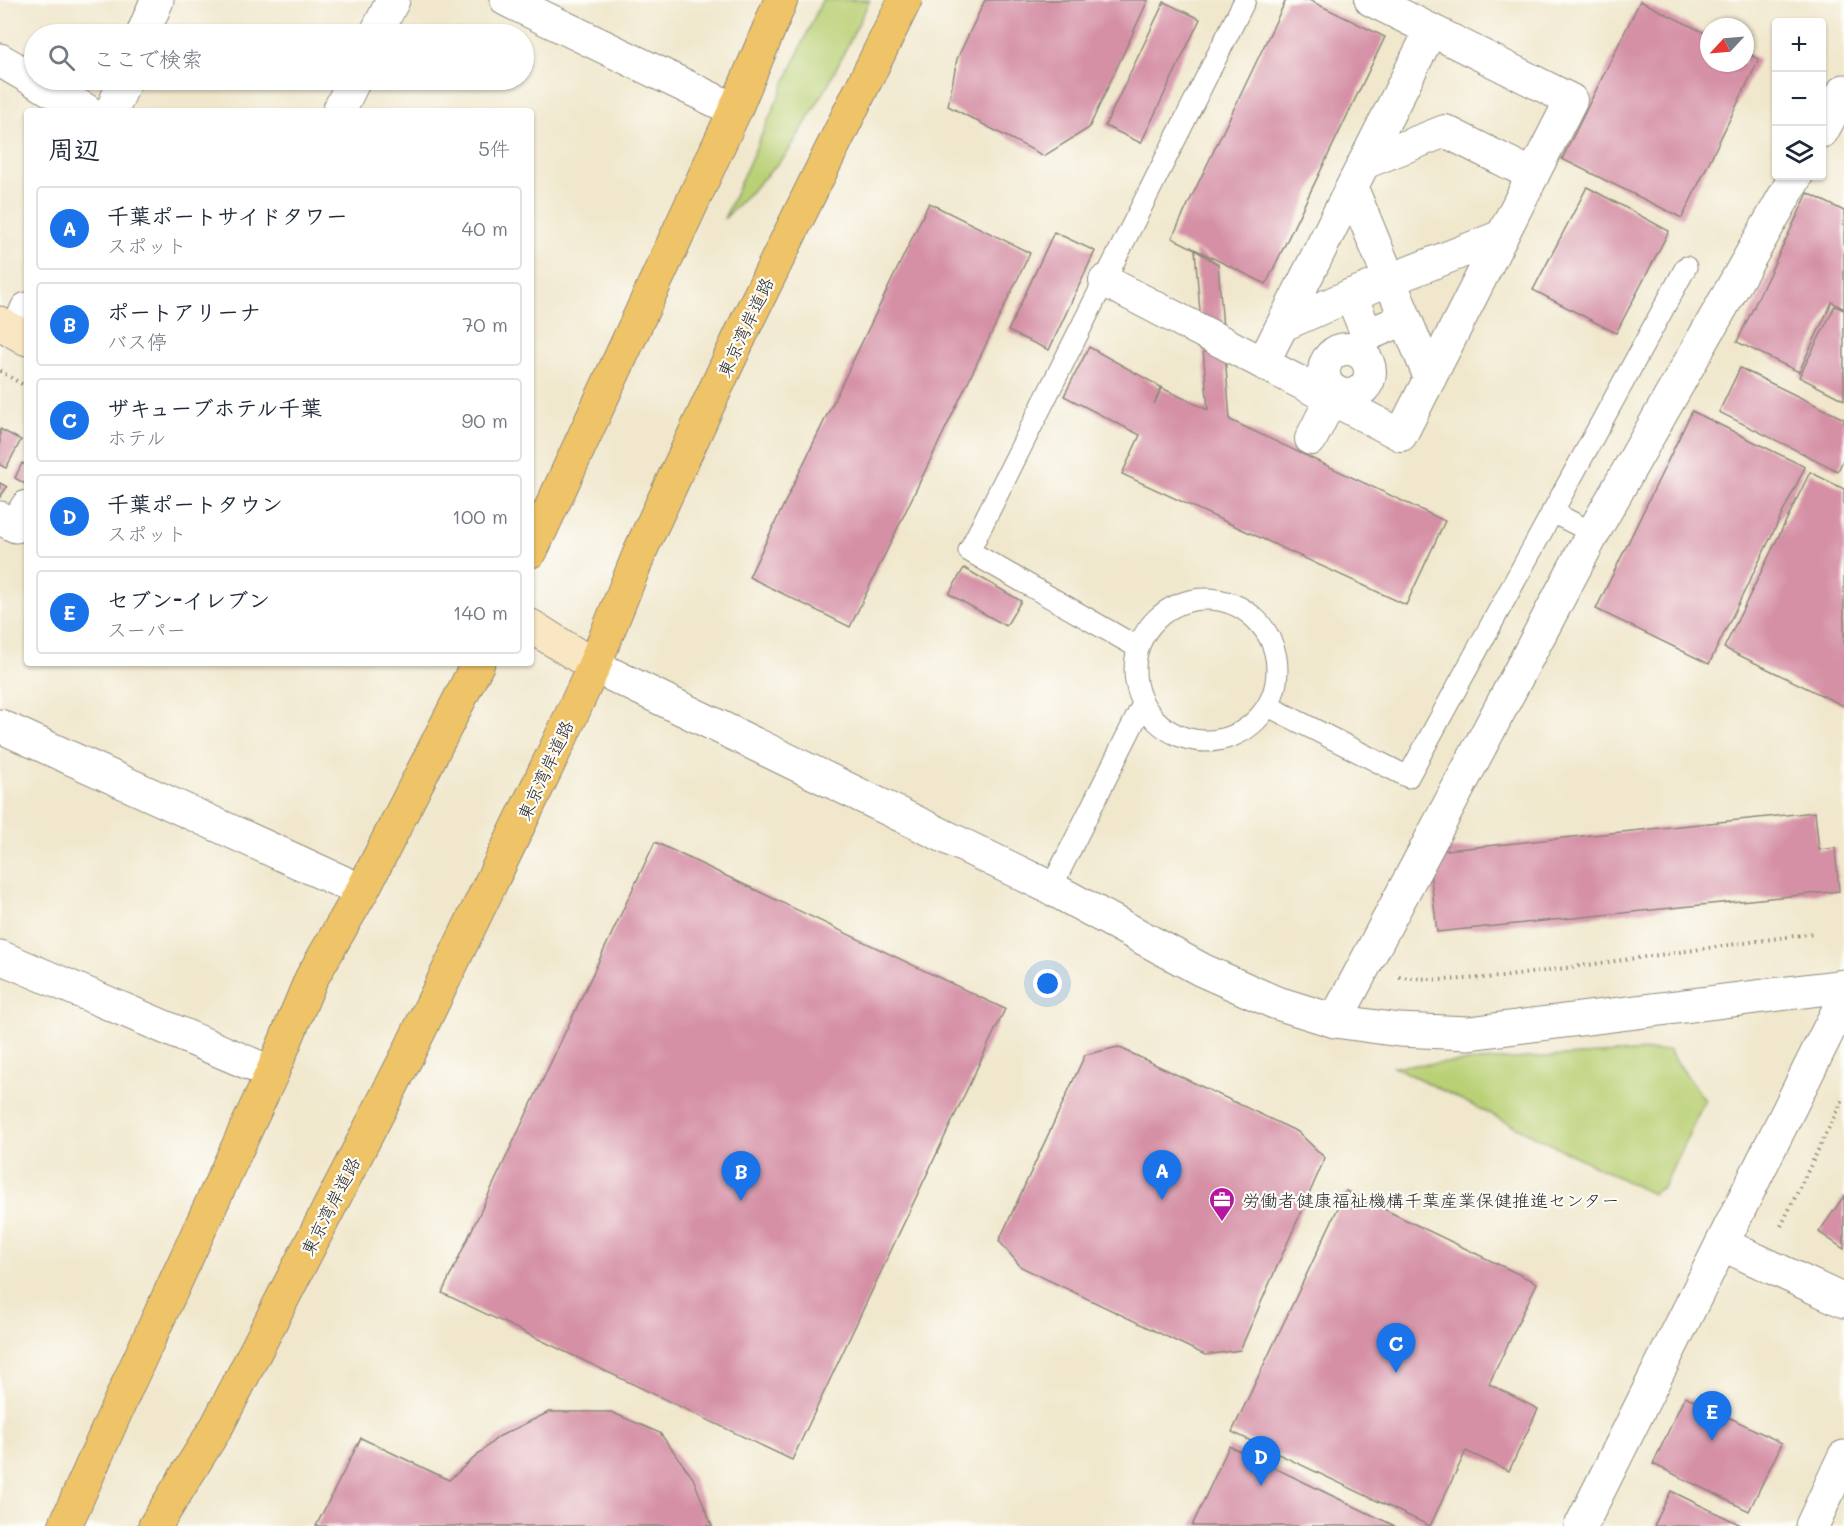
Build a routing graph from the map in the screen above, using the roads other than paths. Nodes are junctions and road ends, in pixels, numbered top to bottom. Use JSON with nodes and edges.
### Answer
{"nodes":[{"id":1,"x":158,"y":0,"type":"edge"},
{"id":2,"x":393,"y":0,"type":"edge"},
{"id":3,"x":507,"y":0,"type":"edge"},
{"id":4,"x":781,"y":0,"type":"edge"},
{"id":5,"x":905,"y":0,"type":"edge"},
{"id":6,"x":1245,"y":0,"type":"edge"},
{"id":7,"x":1371,"y":0,"type":"edge"},
{"id":8,"x":544,"y":8,"type":"edge"},
{"id":9,"x":147,"y":24,"type":"edge"},
{"id":10,"x":381,"y":24,"type":"edge"},
{"id":11,"x":1431,"y":30,"type":"junction"},
{"id":12,"x":0,"y":60,"type":"edge"},
{"id":13,"x":24,"y":74,"type":"edge"},
{"id":14,"x":51,"y":90,"type":"edge"},
{"id":15,"x":121,"y":90,"type":"edge"},
{"id":16,"x":349,"y":90,"type":"edge"},
{"id":17,"x":1844,"y":91,"type":"edge"},
{"id":18,"x":82,"y":108,"type":"edge"},
{"id":19,"x":113,"y":108,"type":"edge"},
{"id":20,"x":340,"y":108,"type":"edge"},
{"id":21,"x":735,"y":110,"type":"junction"},
{"id":22,"x":1824,"y":126,"type":"edge"},
{"id":23,"x":1358,"y":175,"type":"junction"},
{"id":24,"x":1533,"y":175,"type":"junction"},
{"id":25,"x":1794,"y":180,"type":"edge"},
{"id":26,"x":1502,"y":236,"type":"junction"},
{"id":27,"x":1686,"y":267,"type":"dead end"},
{"id":28,"x":1105,"y":281,"type":"junction"},
{"id":29,"x":1351,"y":295,"type":"junction"},
{"id":30,"x":1405,"y":319,"type":"junction"},
{"id":31,"x":1283,"y":325,"type":"junction"},
{"id":32,"x":1362,"y":343,"type":"junction"},
{"id":33,"x":1263,"y":363,"type":"junction"},
{"id":34,"x":1430,"y":378,"type":"junction"},
{"id":35,"x":1333,"y":395,"type":"junction"},
{"id":36,"x":1311,"y":439,"type":"dead end"},
{"id":37,"x":24,"y":512,"type":"edge"},
{"id":38,"x":1552,"y":512,"type":"junction"},
{"id":39,"x":0,"y":518,"type":"edge"},
{"id":40,"x":1593,"y":533,"type":"junction"},
{"id":41,"x":534,"y":545,"type":"edge"},
{"id":42,"x":534,"y":628,"type":"edge"},
{"id":43,"x":1137,"y":647,"type":"junction"},
{"id":44,"x":476,"y":666,"type":"edge"},
{"id":45,"x":594,"y":666,"type":"junction"},
{"id":46,"x":1143,"y":704,"type":"junction"},
{"id":47,"x":1268,"y":706,"type":"junction"},
{"id":48,"x":0,"y":726,"type":"edge"},
{"id":49,"x":1051,"y":888,"type":"junction"},
{"id":50,"x":362,"y":891,"type":"junction"},
{"id":51,"x":0,"y":957,"type":"edge"},
{"id":52,"x":1844,"y":986,"type":"edge"},
{"id":53,"x":1844,"y":999,"type":"edge"},
{"id":54,"x":1335,"y":1021,"type":"junction"},
{"id":55,"x":272,"y":1073,"type":"junction"},
{"id":56,"x":1722,"y":1244,"type":"junction"},
{"id":57,"x":1844,"y":1300,"type":"edge"},
{"id":58,"x":217,"y":1426,"type":"junction"},
{"id":59,"x":1844,"y":1457,"type":"edge"},
{"id":60,"x":65,"y":1526,"type":"edge"},
{"id":61,"x":155,"y":1526,"type":"edge"},
{"id":62,"x":181,"y":1526,"type":"edge"},
{"id":63,"x":1581,"y":1526,"type":"edge"},
{"id":64,"x":1812,"y":1526,"type":"edge"}],
"edges":[{"from":1,"to":9,"type":"street"},
{"from":2,"to":10,"type":"street"},
{"from":3,"to":8,"type":"street"},
{"from":4,"to":21,"type":"highway"},
{"from":5,"to":45,"type":"highway","name":"東京湾岸道路"},
{"from":6,"to":28,"type":"lane"},
{"from":7,"to":11,"type":"street"},
{"from":8,"to":21,"type":"street"},
{"from":11,"to":23,"type":"street"},
{"from":11,"to":24,"type":"street"},
{"from":12,"to":13,"type":"street"},
{"from":14,"to":18,"type":"street"},
{"from":15,"to":19,"type":"street"},
{"from":16,"to":20,"type":"street"},
{"from":17,"to":22,"type":"street"},
{"from":21,"to":41,"type":"highway"},
{"from":23,"to":24,"type":"street"},
{"from":23,"to":30,"type":"street"},
{"from":23,"to":31,"type":"street"},
{"from":24,"to":26,"type":"street"},
{"from":25,"to":40,"type":"street"},
{"from":26,"to":29,"type":"street"},
{"from":26,"to":34,"type":"street"},
{"from":27,"to":38,"type":"lane"},
{"from":28,"to":33,"type":"street"},
{"from":28,"to":43,"type":"lane"},
{"from":29,"to":31,"type":"street"},
{"from":29,"to":32,"type":"street"},
{"from":30,"to":32,"type":"street"},
{"from":30,"to":34,"type":"street"},
{"from":31,"to":33,"type":"street"},
{"from":32,"to":35,"type":"street"},
{"from":33,"to":35,"type":"street"},
{"from":34,"to":35,"type":"street"},
{"from":35,"to":36,"type":"street"},
{"from":37,"to":39,"type":"street"},
{"from":38,"to":40,"type":"lane"},
{"from":38,"to":47,"type":"lane"},
{"from":40,"to":54,"type":"street"},
{"from":42,"to":45,"type":"main road"},
{"from":43,"to":46,"type":"lane"},
{"from":43,"to":47,"type":"lane"},
{"from":44,"to":50,"type":"highway"},
{"from":45,"to":49,"type":"street"},
{"from":45,"to":58,"type":"highway","name":"東京湾岸道路"},
{"from":46,"to":47,"type":"lane"},
{"from":46,"to":49,"type":"lane"},
{"from":48,"to":50,"type":"street"},
{"from":49,"to":54,"type":"street"},
{"from":50,"to":55,"type":"highway"},
{"from":51,"to":55,"type":"street"},
{"from":52,"to":54,"type":"street"},
{"from":53,"to":56,"type":"street"},
{"from":55,"to":60,"type":"highway"},
{"from":56,"to":57,"type":"street"},
{"from":56,"to":63,"type":"street"},
{"from":58,"to":61,"type":"highway","name":"東京湾岸道路"},
{"from":58,"to":62,"type":"highway"},
{"from":59,"to":64,"type":"street"}]}
